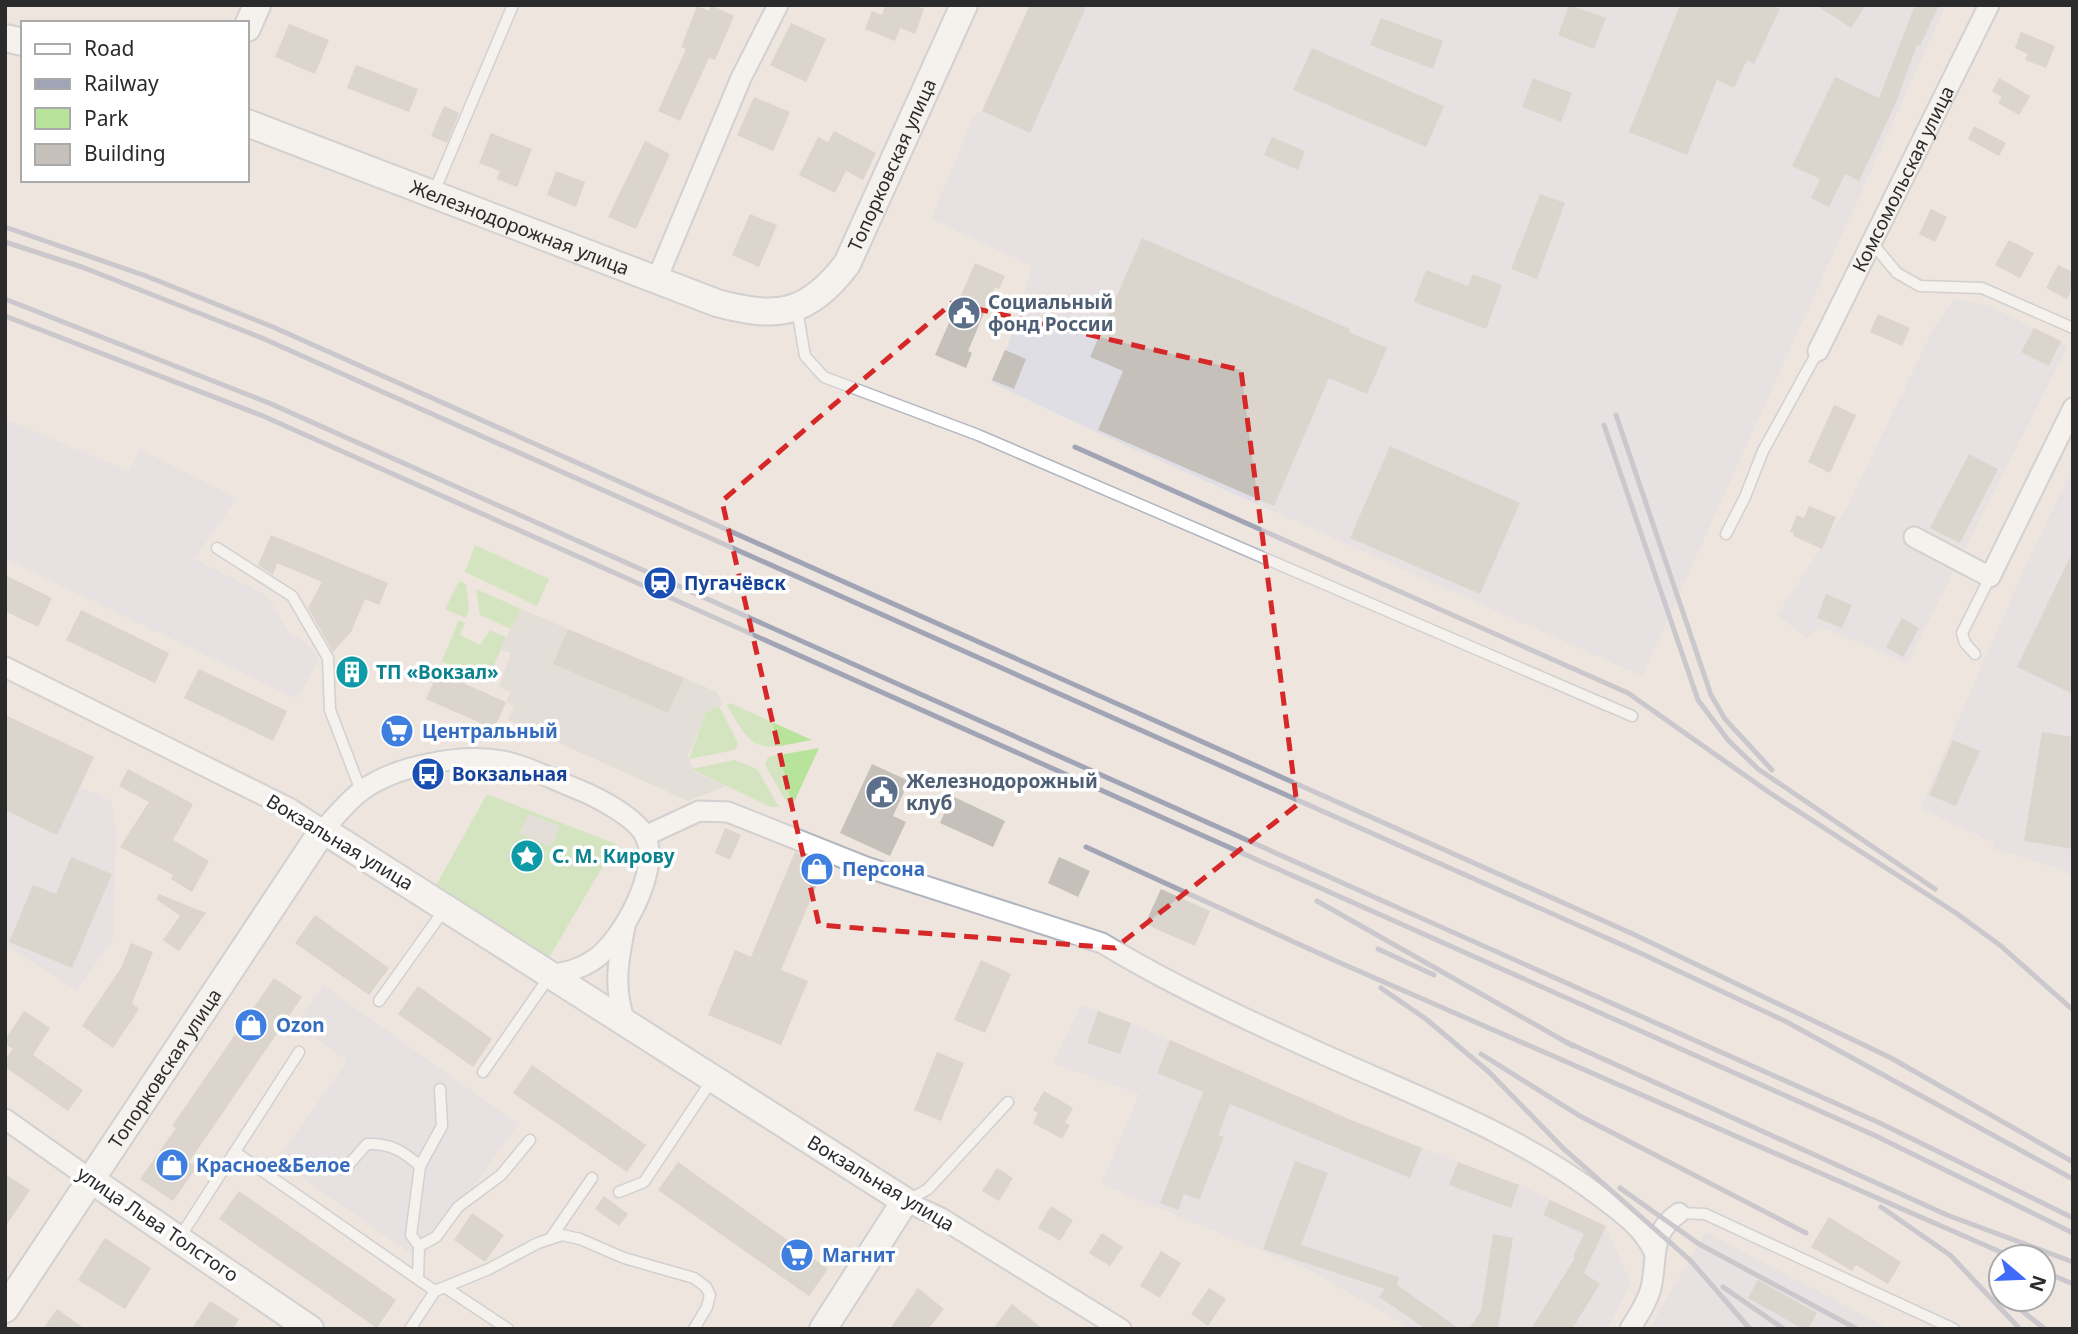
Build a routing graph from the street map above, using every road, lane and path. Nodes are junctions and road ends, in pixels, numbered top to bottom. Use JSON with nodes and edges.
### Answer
{"nodes":[{"id":1,"x":257,"y":5,"type":"edge"},
{"id":2,"x":513,"y":5,"type":"edge"},
{"id":3,"x":778,"y":5,"type":"edge"},
{"id":4,"x":964,"y":5,"type":"edge"},
{"id":5,"x":1989,"y":5,"type":"edge"},
{"id":6,"x":248,"y":27,"type":"edge"},
{"id":7,"x":248,"y":123,"type":"edge"},
{"id":8,"x":432,"y":197,"type":"junction"},
{"id":9,"x":1871,"y":243,"type":"junction"},
{"id":10,"x":656,"y":281,"type":"junction"},
{"id":11,"x":797,"y":309,"type":"junction"},
{"id":12,"x":2073,"y":328,"type":"edge"},
{"id":13,"x":1818,"y":351,"type":"joint"},
{"id":14,"x":2073,"y":408,"type":"edge"},
{"id":15,"x":1726,"y":534,"type":"dead end"},
{"id":16,"x":1914,"y":537,"type":"dead end"},
{"id":17,"x":217,"y":548,"type":"dead end"},
{"id":18,"x":1990,"y":577,"type":"junction"},
{"id":19,"x":1975,"y":654,"type":"dead end"},
{"id":20,"x":5,"y":667,"type":"edge"},
{"id":21,"x":1632,"y":716,"type":"dead end"},
{"id":22,"x":361,"y":790,"type":"junction"},
{"id":23,"x":323,"y":830,"type":"junction"},
{"id":24,"x":645,"y":836,"type":"junction"},
{"id":25,"x":446,"y":908,"type":"junction"},
{"id":26,"x":625,"y":926,"type":"junction"},
{"id":27,"x":550,"y":975,"type":"junction"},
{"id":28,"x":379,"y":1001,"type":"dead end"},
{"id":29,"x":634,"y":1027,"type":"junction"},
{"id":30,"x":299,"y":1052,"type":"dead end"},
{"id":31,"x":483,"y":1072,"type":"dead end"},
{"id":32,"x":713,"y":1079,"type":"junction"},
{"id":33,"x":440,"y":1088,"type":"dead end"},
{"id":34,"x":1008,"y":1102,"type":"dead end"},
{"id":35,"x":7,"y":1123,"type":"edge"},
{"id":36,"x":530,"y":1140,"type":"dead end"},
{"id":37,"x":235,"y":1152,"type":"junction"},
{"id":38,"x":420,"y":1166,"type":"junction"},
{"id":39,"x":344,"y":1170,"type":"dead end"},
{"id":40,"x":592,"y":1178,"type":"dead end"},
{"id":41,"x":90,"y":1179,"type":"junction"},
{"id":42,"x":619,"y":1192,"type":"dead end"},
{"id":43,"x":905,"y":1202,"type":"junction"},
{"id":44,"x":1679,"y":1213,"type":"joint"},
{"id":45,"x":178,"y":1238,"type":"junction"},
{"id":46,"x":550,"y":1239,"type":"junction"},
{"id":47,"x":419,"y":1246,"type":"junction"},
{"id":48,"x":1653,"y":1251,"type":"junction"},
{"id":49,"x":418,"y":1279,"type":"junction"},
{"id":50,"x":441,"y":1289,"type":"junction"},
{"id":51,"x":5,"y":1309,"type":"edge"},
{"id":52,"x":310,"y":1329,"type":"edge"},
{"id":53,"x":410,"y":1329,"type":"edge"},
{"id":54,"x":508,"y":1329,"type":"edge"},
{"id":55,"x":694,"y":1329,"type":"edge"},
{"id":56,"x":823,"y":1329,"type":"edge"},
{"id":57,"x":1121,"y":1329,"type":"edge"},
{"id":58,"x":1630,"y":1329,"type":"edge"},
{"id":59,"x":1954,"y":1329,"type":"edge"}],
"edges":[{"from":1,"to":6,"type":"street"},
{"from":2,"to":8,"type":"lane"},
{"from":3,"to":10,"type":"street"},
{"from":4,"to":11,"type":"street","name":"Топорковская улица"},
{"from":5,"to":9,"type":"street","name":"Комсомольская улица"},
{"from":7,"to":8,"type":"street","name":"Железнодорожная улица"},
{"from":8,"to":10,"type":"street","name":"Железнодорожная улица"},
{"from":9,"to":12,"type":"lane"},
{"from":9,"to":13,"type":"street","name":"Комсомольская улица"},
{"from":10,"to":11,"type":"street","name":"Железнодорожная улица"},
{"from":11,"to":21,"type":"lane"},
{"from":13,"to":15,"type":"lane"},
{"from":14,"to":18,"type":"street"},
{"from":16,"to":18,"type":"street"},
{"from":17,"to":22,"type":"lane"},
{"from":18,"to":19,"type":"lane"},
{"from":20,"to":23,"type":"street","name":"Вокзальная улица"},
{"from":22,"to":23,"type":"street"},
{"from":22,"to":24,"type":"street"},
{"from":23,"to":25,"type":"street","name":"Вокзальная улица"},
{"from":23,"to":41,"type":"street","name":"Топорковская улица"},
{"from":24,"to":26,"type":"street"},
{"from":24,"to":48,"type":"street"},
{"from":25,"to":27,"type":"street","name":"Вокзальная улица"},
{"from":25,"to":28,"type":"lane"},
{"from":26,"to":27,"type":"street"},
{"from":26,"to":29,"type":"street"},
{"from":27,"to":29,"type":"street","name":"Вокзальная улица"},
{"from":27,"to":31,"type":"lane"},
{"from":29,"to":32,"type":"street","name":"Вокзальная улица"},
{"from":30,"to":37,"type":"lane"},
{"from":32,"to":42,"type":"lane"},
{"from":32,"to":43,"type":"street","name":"Вокзальная улица"},
{"from":33,"to":38,"type":"lane"},
{"from":34,"to":43,"type":"lane"},
{"from":35,"to":41,"type":"street","name":"улица Льва Толстого"},
{"from":36,"to":47,"type":"lane"},
{"from":37,"to":45,"type":"lane"},
{"from":37,"to":49,"type":"lane"},
{"from":38,"to":39,"type":"lane"},
{"from":38,"to":47,"type":"lane"},
{"from":40,"to":46,"type":"lane"},
{"from":41,"to":45,"type":"street","name":"улица Льва Толстого"},
{"from":41,"to":51,"type":"street","name":"Топорковская улица"},
{"from":43,"to":56,"type":"street"},
{"from":43,"to":57,"type":"street","name":"Вокзальная улица"},
{"from":44,"to":48,"type":"street"},
{"from":44,"to":59,"type":"lane"},
{"from":45,"to":52,"type":"street","name":"улица Льва Толстого"},
{"from":46,"to":50,"type":"lane"},
{"from":46,"to":55,"type":"lane"},
{"from":47,"to":49,"type":"lane"},
{"from":48,"to":58,"type":"street"},
{"from":49,"to":50,"type":"lane"},
{"from":50,"to":53,"type":"lane"},
{"from":50,"to":54,"type":"lane"}]}
